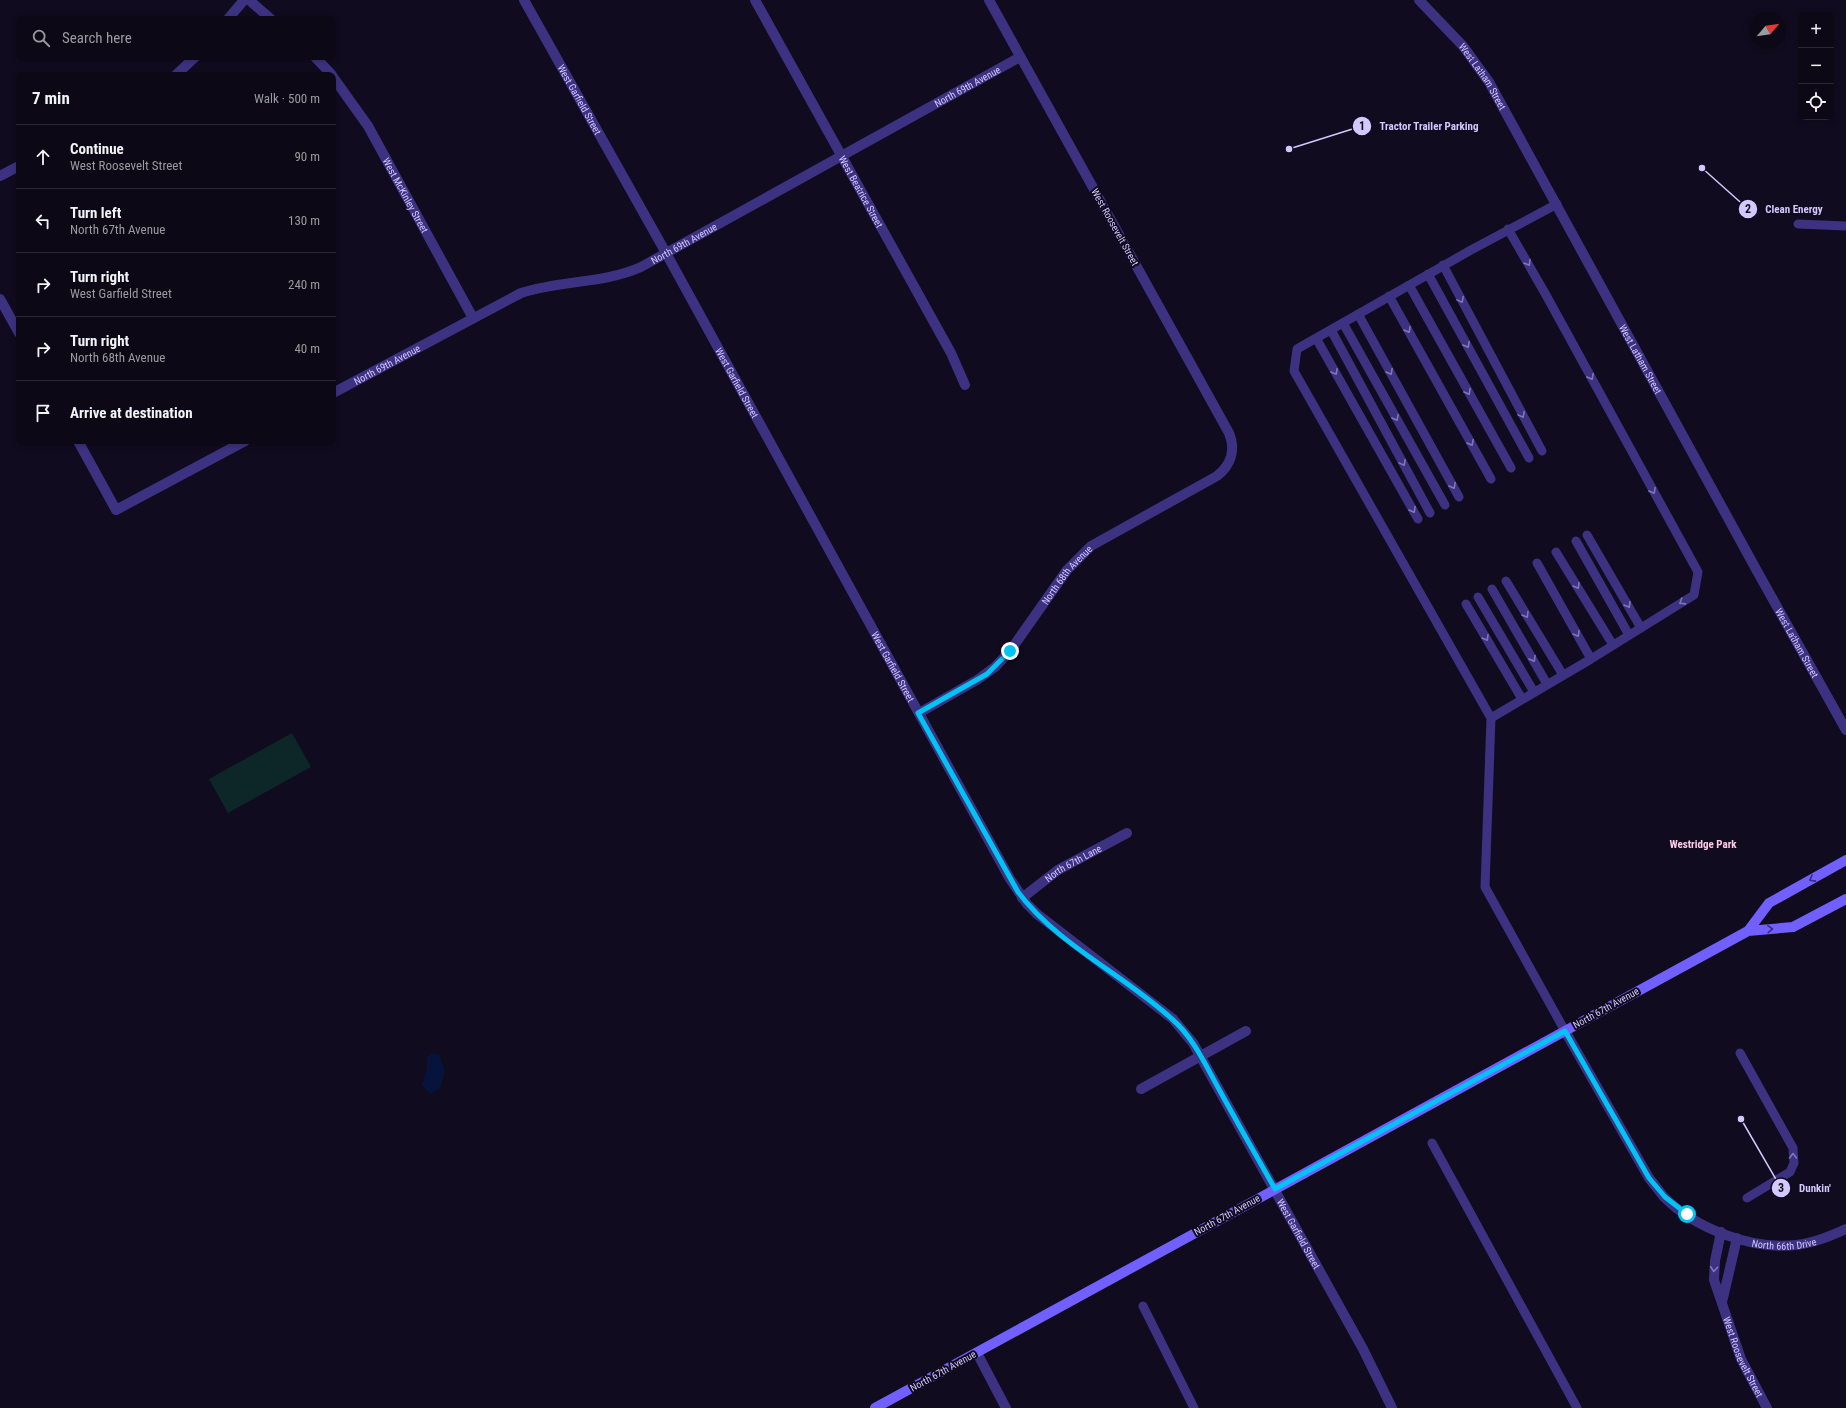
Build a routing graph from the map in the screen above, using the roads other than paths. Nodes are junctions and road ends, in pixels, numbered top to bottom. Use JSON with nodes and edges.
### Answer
{"nodes":[{"id":1,"x":244,"y":0,"type":"edge"},
{"id":2,"x":249,"y":0,"type":"edge"},
{"id":3,"x":524,"y":0,"type":"edge"},
{"id":4,"x":755,"y":0,"type":"edge"},
{"id":5,"x":989,"y":0,"type":"edge"},
{"id":6,"x":1419,"y":0,"type":"edge"},
{"id":7,"x":231,"y":16,"type":"edge"},
{"id":8,"x":268,"y":16,"type":"edge"},
{"id":9,"x":1020,"y":57,"type":"junction"},
{"id":10,"x":191,"y":60,"type":"edge"},
{"id":11,"x":318,"y":60,"type":"edge"},
{"id":12,"x":179,"y":72,"type":"edge"},
{"id":13,"x":328,"y":72,"type":"edge"},
{"id":14,"x":336,"y":82,"type":"edge"},
{"id":15,"x":841,"y":156,"type":"junction"},
{"id":16,"x":16,"y":168,"type":"edge"},
{"id":17,"x":0,"y":176,"type":"edge"},
{"id":18,"x":1557,"y":204,"type":"junction"},
{"id":19,"x":1798,"y":224,"type":"dead end"},
{"id":20,"x":1846,"y":226,"type":"edge"},
{"id":21,"x":1508,"y":229,"type":"junction"},
{"id":22,"x":666,"y":253,"type":"junction"},
{"id":23,"x":1443,"y":265,"type":"junction"},
{"id":24,"x":1428,"y":274,"type":"junction"},
{"id":25,"x":1409,"y":285,"type":"junction"},
{"id":26,"x":1389,"y":296,"type":"junction"},
{"id":27,"x":0,"y":299,"type":"edge"},
{"id":28,"x":1358,"y":314,"type":"junction"},
{"id":29,"x":473,"y":318,"type":"junction"},
{"id":30,"x":1342,"y":322,"type":"junction"},
{"id":31,"x":16,"y":328,"type":"edge"},
{"id":32,"x":1331,"y":330,"type":"junction"},
{"id":33,"x":1316,"y":338,"type":"junction"},
{"id":34,"x":965,"y":385,"type":"dead end"},
{"id":35,"x":336,"y":391,"type":"edge"},
{"id":36,"x":80,"y":444,"type":"edge"},
{"id":37,"x":239,"y":444,"type":"edge"},
{"id":38,"x":1542,"y":451,"type":"dead end"},
{"id":39,"x":1231,"y":457,"type":"joint"},
{"id":40,"x":1528,"y":458,"type":"dead end"},
{"id":41,"x":1511,"y":468,"type":"dead end"},
{"id":42,"x":1491,"y":479,"type":"dead end"},
{"id":43,"x":1459,"y":497,"type":"dead end"},
{"id":44,"x":1445,"y":505,"type":"dead end"},
{"id":45,"x":1430,"y":513,"type":"dead end"},
{"id":46,"x":1418,"y":519,"type":"dead end"},
{"id":47,"x":1586,"y":535,"type":"dead end"},
{"id":48,"x":1576,"y":541,"type":"dead end"},
{"id":49,"x":1556,"y":552,"type":"dead end"},
{"id":50,"x":1537,"y":563,"type":"dead end"},
{"id":51,"x":1506,"y":581,"type":"dead end"},
{"id":52,"x":1492,"y":589,"type":"dead end"},
{"id":53,"x":1478,"y":596,"type":"dead end"},
{"id":54,"x":1466,"y":604,"type":"dead end"},
{"id":55,"x":1641,"y":628,"type":"junction"},
{"id":56,"x":1629,"y":635,"type":"junction"},
{"id":57,"x":1613,"y":645,"type":"junction"},
{"id":58,"x":1591,"y":659,"type":"junction"},
{"id":59,"x":1563,"y":675,"type":"junction"},
{"id":60,"x":1547,"y":684,"type":"junction"},
{"id":61,"x":1534,"y":692,"type":"junction"},
{"id":62,"x":1522,"y":699,"type":"junction"},
{"id":63,"x":918,"y":713,"type":"junction"},
{"id":64,"x":1491,"y":718,"type":"junction"},
{"id":65,"x":1846,"y":730,"type":"edge"},
{"id":66,"x":1126,"y":833,"type":"dead end"},
{"id":67,"x":1846,"y":860,"type":"edge"},
{"id":68,"x":1022,"y":898,"type":"junction"},
{"id":69,"x":1846,"y":899,"type":"edge"},
{"id":70,"x":1748,"y":930,"type":"junction"},
{"id":71,"x":1246,"y":1031,"type":"dead end"},
{"id":72,"x":1565,"y":1031,"type":"junction"},
{"id":73,"x":1740,"y":1053,"type":"dead end"},
{"id":74,"x":1201,"y":1056,"type":"junction"},
{"id":75,"x":1141,"y":1089,"type":"dead end"},
{"id":76,"x":1432,"y":1144,"type":"dead end"},
{"id":77,"x":1275,"y":1189,"type":"junction"},
{"id":78,"x":1747,"y":1198,"type":"dead end"},
{"id":79,"x":1846,"y":1229,"type":"edge"},
{"id":80,"x":1721,"y":1232,"type":"junction"},
{"id":81,"x":1737,"y":1238,"type":"junction"},
{"id":82,"x":1722,"y":1304,"type":"junction"},
{"id":83,"x":1143,"y":1306,"type":"dead end"},
{"id":84,"x":977,"y":1353,"type":"junction"},
{"id":85,"x":876,"y":1408,"type":"edge"},
{"id":86,"x":1006,"y":1408,"type":"edge"},
{"id":87,"x":1194,"y":1408,"type":"edge"},
{"id":88,"x":1392,"y":1408,"type":"edge"},
{"id":89,"x":1577,"y":1408,"type":"edge"},
{"id":90,"x":1767,"y":1408,"type":"edge"}],
"edges":[{"from":1,"to":7,"type":"street"},
{"from":2,"to":8,"type":"street"},
{"from":3,"to":22,"type":"street","name":"West Garfield Street"},
{"from":4,"to":15,"type":"street","name":"West Beatrice Street"},
{"from":5,"to":9,"type":"street","name":"West Roosevelt Street"},
{"from":6,"to":18,"type":"street","name":"West Latham Street"},
{"from":9,"to":15,"type":"street","name":"North 69th Avenue"},
{"from":9,"to":39,"type":"street","name":"West Roosevelt Street"},
{"from":10,"to":12,"type":"street"},
{"from":11,"to":13,"type":"street","name":"West McKinley Street"},
{"from":14,"to":29,"type":"street","name":"West McKinley Street"},
{"from":15,"to":22,"type":"street","name":"North 69th Avenue"},
{"from":15,"to":34,"type":"street","name":"West Beatrice Street"},
{"from":16,"to":17,"type":"street"},
{"from":18,"to":21,"type":"lane"},
{"from":18,"to":65,"type":"street","name":"West Latham Street"},
{"from":19,"to":20,"type":"lane"},
{"from":21,"to":23,"type":"lane"},
{"from":21,"to":55,"type":"lane","one_way":true},
{"from":22,"to":29,"type":"street","name":"North 69th Avenue"},
{"from":22,"to":63,"type":"street","name":"West Garfield Street"},
{"from":23,"to":24,"type":"lane"},
{"from":23,"to":38,"type":"lane","one_way":true},
{"from":24,"to":25,"type":"lane"},
{"from":24,"to":40,"type":"lane","one_way":true},
{"from":25,"to":26,"type":"lane"},
{"from":25,"to":41,"type":"lane","one_way":true},
{"from":26,"to":28,"type":"lane"},
{"from":26,"to":42,"type":"lane","one_way":true},
{"from":27,"to":31,"type":"street"},
{"from":28,"to":30,"type":"lane"},
{"from":28,"to":43,"type":"lane","one_way":true},
{"from":29,"to":35,"type":"street","name":"North 69th Avenue"},
{"from":30,"to":32,"type":"lane"},
{"from":30,"to":44,"type":"lane","one_way":true},
{"from":32,"to":33,"type":"lane"},
{"from":32,"to":45,"type":"lane","one_way":true},
{"from":33,"to":46,"type":"lane","one_way":true},
{"from":33,"to":64,"type":"lane"},
{"from":36,"to":37,"type":"street"},
{"from":39,"to":63,"type":"street","name":"North 68th Avenue"},
{"from":47,"to":55,"type":"lane","one_way":true},
{"from":48,"to":56,"type":"lane"},
{"from":49,"to":57,"type":"lane","one_way":true},
{"from":50,"to":58,"type":"lane","one_way":true},
{"from":51,"to":59,"type":"lane","one_way":true},
{"from":52,"to":60,"type":"lane","one_way":true},
{"from":53,"to":61,"type":"lane"},
{"from":54,"to":62,"type":"lane","one_way":true},
{"from":55,"to":56,"type":"lane"},
{"from":56,"to":57,"type":"lane"},
{"from":57,"to":58,"type":"lane"},
{"from":58,"to":59,"type":"lane"},
{"from":59,"to":60,"type":"lane"},
{"from":60,"to":61,"type":"lane"},
{"from":61,"to":62,"type":"lane"},
{"from":62,"to":64,"type":"lane"},
{"from":63,"to":68,"type":"street","name":"West Garfield Street"},
{"from":64,"to":72,"type":"lane"},
{"from":66,"to":68,"type":"street","name":"North 67th Lane"},
{"from":67,"to":70,"type":"main road","name":"North 67th Avenue","one_way":true},
{"from":68,"to":74,"type":"street","name":"West Garfield Street"},
{"from":70,"to":69,"type":"main road","name":"North 67th Avenue","one_way":true},
{"from":70,"to":72,"type":"main road","name":"North 67th Avenue"},
{"from":71,"to":74,"type":"street"},
{"from":72,"to":77,"type":"main road","name":"North 67th Avenue"},
{"from":72,"to":80,"type":"street"},
{"from":78,"to":73,"type":"lane","one_way":true},
{"from":74,"to":75,"type":"street"},
{"from":74,"to":77,"type":"street","name":"West Garfield Street"},
{"from":76,"to":89,"type":"lane"},
{"from":77,"to":84,"type":"main road","name":"North 67th Avenue"},
{"from":77,"to":88,"type":"street","name":"West Garfield Street"},
{"from":79,"to":81,"type":"street","name":"North 66th Drive"},
{"from":80,"to":81,"type":"street","name":"North 66th Drive"},
{"from":80,"to":82,"type":"street","name":"West Roosevelt Street","one_way":true},
{"from":81,"to":82,"type":"street","name":"West Roosevelt Street"},
{"from":82,"to":90,"type":"street","name":"West Roosevelt Street"},
{"from":83,"to":87,"type":"lane"},
{"from":84,"to":85,"type":"main road","name":"North 67th Avenue"},
{"from":84,"to":86,"type":"street"}]}
